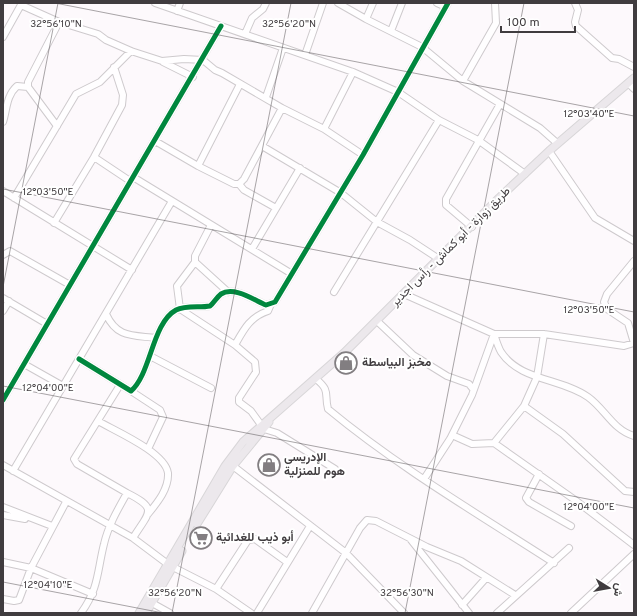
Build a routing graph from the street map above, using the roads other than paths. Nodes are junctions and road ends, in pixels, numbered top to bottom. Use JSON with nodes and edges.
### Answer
{"nodes":[{"id":1,"x":155,"y":3,"type":"edge"},
{"id":2,"x":180,"y":3,"type":"edge"},
{"id":3,"x":266,"y":3,"type":"edge"},
{"id":4,"x":322,"y":3,"type":"edge"},
{"id":5,"x":338,"y":3,"type":"edge"},
{"id":6,"x":373,"y":3,"type":"edge"},
{"id":7,"x":402,"y":3,"type":"edge"},
{"id":8,"x":437,"y":3,"type":"edge"},
{"id":9,"x":496,"y":3,"type":"edge"},
{"id":10,"x":575,"y":3,"type":"edge"},
{"id":11,"x":22,"y":4,"type":"edge"},
{"id":12,"x":447,"y":5,"type":"edge"},
{"id":13,"x":177,"y":11,"type":"junction"},
{"id":14,"x":366,"y":19,"type":"junction"},
{"id":15,"x":59,"y":22,"type":"junction"},
{"id":16,"x":221,"y":26,"type":"junction"},
{"id":17,"x":391,"y":31,"type":"junction"},
{"id":18,"x":245,"y":34,"type":"junction"},
{"id":19,"x":3,"y":36,"type":"edge"},
{"id":20,"x":422,"y":47,"type":"junction"},
{"id":21,"x":283,"y":48,"type":"junction"},
{"id":22,"x":131,"y":51,"type":"junction"},
{"id":23,"x":305,"y":55,"type":"junction"},
{"id":24,"x":202,"y":60,"type":"junction"},
{"id":25,"x":162,"y":61,"type":"junction"},
{"id":26,"x":114,"y":67,"type":"junction"},
{"id":27,"x":634,"y":67,"type":"edge"},
{"id":28,"x":353,"y":72,"type":"junction"},
{"id":29,"x":193,"y":77,"type":"junction"},
{"id":30,"x":462,"y":81,"type":"junction"},
{"id":31,"x":631,"y":81,"type":"edge"},
{"id":32,"x":240,"y":84,"type":"junction"},
{"id":33,"x":28,"y":87,"type":"junction"},
{"id":34,"x":634,"y":89,"type":"edge"},
{"id":35,"x":398,"y":92,"type":"junction"},
{"id":36,"x":266,"y":98,"type":"junction"},
{"id":37,"x":5,"y":100,"type":"edge"},
{"id":38,"x":500,"y":104,"type":"junction"},
{"id":39,"x":282,"y":108,"type":"junction"},
{"id":40,"x":439,"y":120,"type":"junction"},
{"id":41,"x":3,"y":122,"type":"edge"},
{"id":42,"x":57,"y":126,"type":"junction"},
{"id":43,"x":324,"y":129,"type":"junction"},
{"id":44,"x":478,"y":140,"type":"junction"},
{"id":45,"x":155,"y":141,"type":"junction"},
{"id":46,"x":557,"y":143,"type":"junction"},
{"id":47,"x":262,"y":146,"type":"junction"},
{"id":48,"x":549,"y":151,"type":"junction"},
{"id":49,"x":363,"y":155,"type":"junction"},
{"id":50,"x":94,"y":157,"type":"junction"},
{"id":51,"x":198,"y":166,"type":"junction"},
{"id":52,"x":300,"y":168,"type":"junction"},
{"id":53,"x":525,"y":174,"type":"junction"},
{"id":54,"x":132,"y":179,"type":"junction"},
{"id":55,"x":239,"y":184,"type":"junction"},
{"id":56,"x":3,"y":191,"type":"edge"},
{"id":57,"x":341,"y":193,"type":"junction"},
{"id":58,"x":14,"y":198,"type":"junction"},
{"id":59,"x":172,"y":201,"type":"junction"},
{"id":60,"x":276,"y":208,"type":"junction"},
{"id":61,"x":377,"y":222,"type":"junction"},
{"id":62,"x":54,"y":223,"type":"junction"},
{"id":63,"x":211,"y":225,"type":"junction"},
{"id":64,"x":472,"y":227,"type":"junction"},
{"id":65,"x":634,"y":241,"type":"edge"},
{"id":66,"x":92,"y":247,"type":"junction"},
{"id":67,"x":252,"y":249,"type":"junction"},
{"id":68,"x":3,"y":255,"type":"edge"},
{"id":69,"x":439,"y":259,"type":"junction"},
{"id":70,"x":634,"y":261,"type":"edge"},
{"id":71,"x":196,"y":262,"type":"junction"},
{"id":72,"x":632,"y":268,"type":"edge"},
{"id":73,"x":132,"y":270,"type":"junction"},
{"id":74,"x":292,"y":274,"type":"junction"},
{"id":75,"x":70,"y":285,"type":"junction"},
{"id":76,"x":228,"y":292,"type":"junction"},
{"id":77,"x":334,"y":292,"type":"dead end"},
{"id":78,"x":404,"y":294,"type":"junction"},
{"id":79,"x":3,"y":298,"type":"edge"},
{"id":80,"x":9,"y":302,"type":"junction"},
{"id":81,"x":271,"y":304,"type":"junction"},
{"id":82,"x":180,"y":309,"type":"junction"},
{"id":83,"x":3,"y":311,"type":"edge"},
{"id":84,"x":106,"y":314,"type":"junction"},
{"id":85,"x":377,"y":321,"type":"junction"},
{"id":86,"x":47,"y":324,"type":"junction"},
{"id":87,"x":494,"y":334,"type":"junction"},
{"id":88,"x":544,"y":334,"type":"junction"},
{"id":89,"x":156,"y":338,"type":"junction"},
{"id":90,"x":634,"y":343,"type":"edge"},
{"id":91,"x":235,"y":345,"type":"junction"},
{"id":92,"x":150,"y":356,"type":"junction"},
{"id":93,"x":79,"y":359,"type":"junction"},
{"id":94,"x":24,"y":364,"type":"junction"},
{"id":95,"x":537,"y":377,"type":"junction"},
{"id":96,"x":316,"y":379,"type":"junction"},
{"id":97,"x":120,"y":385,"type":"junction"},
{"id":98,"x":63,"y":386,"type":"junction"},
{"id":99,"x":211,"y":388,"type":"dead end"},
{"id":100,"x":474,"y":389,"type":"junction"},
{"id":101,"x":131,"y":391,"type":"junction"},
{"id":102,"x":3,"y":400,"type":"edge"},
{"id":103,"x":524,"y":406,"type":"junction"},
{"id":104,"x":98,"y":421,"type":"junction"},
{"id":105,"x":263,"y":427,"type":"junction"},
{"id":106,"x":452,"y":435,"type":"junction"},
{"id":107,"x":634,"y":436,"type":"edge"},
{"id":108,"x":494,"y":443,"type":"junction"},
{"id":109,"x":245,"y":444,"type":"junction"},
{"id":110,"x":148,"y":449,"type":"junction"},
{"id":111,"x":3,"y":465,"type":"edge"},
{"id":112,"x":233,"y":466,"type":"junction"},
{"id":113,"x":335,"y":469,"type":"dead end"},
{"id":114,"x":13,"y":471,"type":"junction"},
{"id":115,"x":539,"y":474,"type":"junction"},
{"id":116,"x":424,"y":479,"type":"junction"},
{"id":117,"x":634,"y":492,"type":"edge"},
{"id":118,"x":127,"y":493,"type":"junction"},
{"id":119,"x":66,"y":502,"type":"junction"},
{"id":120,"x":3,"y":506,"type":"edge"},
{"id":121,"x":148,"y":514,"type":"junction"},
{"id":122,"x":3,"y":515,"type":"edge"},
{"id":123,"x":35,"y":521,"type":"junction"},
{"id":124,"x":110,"y":525,"type":"junction"},
{"id":125,"x":52,"y":526,"type":"junction"},
{"id":126,"x":310,"y":526,"type":"junction"},
{"id":127,"x":571,"y":526,"type":"dead end"},
{"id":128,"x":408,"y":537,"type":"junction"},
{"id":129,"x":133,"y":538,"type":"junction"},
{"id":130,"x":634,"y":545,"type":"edge"},
{"id":131,"x":570,"y":548,"type":"dead end"},
{"id":132,"x":346,"y":553,"type":"junction"},
{"id":133,"x":634,"y":554,"type":"edge"},
{"id":134,"x":3,"y":562,"type":"edge"},
{"id":135,"x":287,"y":562,"type":"junction"},
{"id":136,"x":554,"y":563,"type":"junction"},
{"id":137,"x":171,"y":566,"type":"junction"},
{"id":138,"x":31,"y":568,"type":"junction"},
{"id":139,"x":486,"y":578,"type":"junction"},
{"id":140,"x":216,"y":589,"type":"junction"},
{"id":141,"x":92,"y":594,"type":"junction"},
{"id":142,"x":515,"y":595,"type":"junction"},
{"id":143,"x":3,"y":599,"type":"edge"},
{"id":144,"x":152,"y":603,"type":"junction"},
{"id":145,"x":462,"y":605,"type":"junction"},
{"id":146,"x":81,"y":613,"type":"edge"},
{"id":147,"x":139,"y":613,"type":"edge"},
{"id":148,"x":146,"y":613,"type":"edge"},
{"id":149,"x":170,"y":613,"type":"edge"},
{"id":150,"x":251,"y":613,"type":"edge"},
{"id":151,"x":257,"y":613,"type":"edge"},
{"id":152,"x":312,"y":613,"type":"edge"},
{"id":153,"x":404,"y":613,"type":"edge"},
{"id":154,"x":469,"y":613,"type":"edge"},
{"id":155,"x":496,"y":613,"type":"edge"},
{"id":156,"x":572,"y":613,"type":"edge"}],
"edges":[{"from":1,"to":13,"type":"street"},
{"from":2,"to":13,"type":"street"},
{"from":3,"to":18,"type":"street"},
{"from":4,"to":23,"type":"street"},
{"from":5,"to":14,"type":"street"},
{"from":6,"to":14,"type":"street"},
{"from":7,"to":17,"type":"street"},
{"from":8,"to":12,"type":"street"},
{"from":9,"to":30,"type":"street"},
{"from":10,"to":27,"type":"street"},
{"from":11,"to":15,"type":"street"},
{"from":11,"to":19,"type":"street"},
{"from":12,"to":20,"type":"street"},
{"from":13,"to":16,"type":"street"},
{"from":14,"to":17,"type":"street"},
{"from":15,"to":22,"type":"street"},
{"from":15,"to":33,"type":"street"},
{"from":16,"to":18,"type":"street"},
{"from":16,"to":24,"type":"street"},
{"from":17,"to":20,"type":"street"},
{"from":18,"to":21,"type":"street"},
{"from":20,"to":30,"type":"street"},
{"from":20,"to":35,"type":"street"},
{"from":21,"to":23,"type":"street"},
{"from":21,"to":36,"type":"street"},
{"from":22,"to":25,"type":"street"},
{"from":22,"to":26,"type":"street"},
{"from":23,"to":28,"type":"street"},
{"from":24,"to":25,"type":"street"},
{"from":24,"to":29,"type":"street"},
{"from":24,"to":32,"type":"street"},
{"from":25,"to":29,"type":"street"},
{"from":26,"to":42,"type":"street"},
{"from":26,"to":50,"type":"street"},
{"from":28,"to":35,"type":"street"},
{"from":28,"to":43,"type":"street"},
{"from":29,"to":45,"type":"street"},
{"from":30,"to":38,"type":"street"},
{"from":31,"to":34,"type":"street"},
{"from":31,"to":46,"type":"main road","name":"طريق زوارة - أبو كماش - رأس اجدير"},
{"from":32,"to":36,"type":"street"},
{"from":32,"to":51,"type":"street"},
{"from":33,"to":37,"type":"street"},
{"from":33,"to":42,"type":"street"},
{"from":35,"to":40,"type":"street"},
{"from":35,"to":49,"type":"street"},
{"from":36,"to":39,"type":"street"},
{"from":37,"to":41,"type":"street"},
{"from":38,"to":44,"type":"street"},
{"from":38,"to":46,"type":"street"},
{"from":39,"to":43,"type":"street"},
{"from":39,"to":47,"type":"street"},
{"from":40,"to":44,"type":"street"},
{"from":40,"to":61,"type":"street"},
{"from":42,"to":58,"type":"street"},
{"from":43,"to":49,"type":"street"},
{"from":44,"to":53,"type":"street"},
{"from":44,"to":64,"type":"street"},
{"from":45,"to":51,"type":"street"},
{"from":45,"to":54,"type":"street"},
{"from":46,"to":48,"type":"main road","name":"طريق زوارة - أبو كماش - رأس اجدير"},
{"from":47,"to":52,"type":"street"},
{"from":47,"to":55,"type":"street"},
{"from":48,"to":53,"type":"main road","name":"طريق زوارة - أبو كماش - رأس اجدير"},
{"from":48,"to":65,"type":"street"},
{"from":49,"to":57,"type":"street"},
{"from":50,"to":54,"type":"street"},
{"from":50,"to":62,"type":"street"},
{"from":51,"to":55,"type":"street"},
{"from":52,"to":57,"type":"street"},
{"from":52,"to":60,"type":"street"},
{"from":53,"to":64,"type":"main road","name":"طريق زوارة - أبو كماش - رأس اجدير"},
{"from":54,"to":59,"type":"street"},
{"from":54,"to":66,"type":"street"},
{"from":55,"to":60,"type":"street"},
{"from":56,"to":58,"type":"street"},
{"from":57,"to":61,"type":"street"},
{"from":57,"to":74,"type":"street"},
{"from":58,"to":62,"type":"street"},
{"from":59,"to":63,"type":"street"},
{"from":59,"to":73,"type":"street"},
{"from":60,"to":67,"type":"street"},
{"from":61,"to":69,"type":"street"},
{"from":61,"to":77,"type":"street"},
{"from":62,"to":66,"type":"street"},
{"from":63,"to":67,"type":"street"},
{"from":63,"to":71,"type":"street"},
{"from":64,"to":69,"type":"main road","name":"طريق زوارة - أبو كماش - رأس اجدير"},
{"from":66,"to":73,"type":"street"},
{"from":66,"to":75,"type":"street"},
{"from":67,"to":74,"type":"street"},
{"from":68,"to":75,"type":"street"},
{"from":69,"to":78,"type":"main road","name":"طريق زوارة - أبو كماش - رأس اجدير"},
{"from":70,"to":72,"type":"street"},
{"from":71,"to":76,"type":"street"},
{"from":71,"to":82,"type":"street"},
{"from":72,"to":90,"type":"street"},
{"from":73,"to":84,"type":"street"},
{"from":74,"to":81,"type":"street"},
{"from":75,"to":86,"type":"street"},
{"from":76,"to":81,"type":"street"},
{"from":76,"to":82,"type":"street"},
{"from":78,"to":85,"type":"main road","name":"طريق زوارة - أبو كماش - رأس اجدير"},
{"from":78,"to":87,"type":"street"},
{"from":79,"to":80,"type":"street"},
{"from":80,"to":83,"type":"street"},
{"from":80,"to":86,"type":"street"},
{"from":81,"to":91,"type":"street"},
{"from":82,"to":89,"type":"street"},
{"from":82,"to":91,"type":"street"},
{"from":84,"to":89,"type":"street"},
{"from":84,"to":93,"type":"street"},
{"from":85,"to":96,"type":"main road","name":"طريق زوارة - أبو كماش - رأس اجدير"},
{"from":85,"to":100,"type":"street"},
{"from":86,"to":94,"type":"street"},
{"from":87,"to":88,"type":"street"},
{"from":87,"to":95,"type":"street"},
{"from":87,"to":100,"type":"street"},
{"from":88,"to":90,"type":"street"},
{"from":88,"to":95,"type":"street"},
{"from":89,"to":92,"type":"street"},
{"from":91,"to":105,"type":"street"},
{"from":92,"to":99,"type":"street"},
{"from":92,"to":101,"type":"street"},
{"from":93,"to":97,"type":"street"},
{"from":93,"to":98,"type":"street"},
{"from":94,"to":98,"type":"street"},
{"from":94,"to":102,"type":"street"},
{"from":95,"to":103,"type":"street"},
{"from":95,"to":107,"type":"street"},
{"from":96,"to":105,"type":"main road","name":"طريق زوارة - أبو كماش - رأس اجدير"},
{"from":96,"to":116,"type":"street"},
{"from":97,"to":101,"type":"street"},
{"from":97,"to":104,"type":"street"},
{"from":98,"to":114,"type":"street"},
{"from":100,"to":106,"type":"street"},
{"from":101,"to":110,"type":"street"},
{"from":103,"to":108,"type":"street"},
{"from":103,"to":117,"type":"street"},
{"from":104,"to":110,"type":"street"},
{"from":104,"to":118,"type":"street"},
{"from":105,"to":109,"type":"main road","name":"طريق زوارة - أبو كماش - رأس اجدير"},
{"from":105,"to":113,"type":"street"},
{"from":106,"to":108,"type":"street"},
{"from":106,"to":116,"type":"street"},
{"from":108,"to":115,"type":"street"},
{"from":109,"to":112,"type":"main road"},
{"from":109,"to":137,"type":"main road"},
{"from":110,"to":121,"type":"street"},
{"from":111,"to":114,"type":"street"},
{"from":112,"to":126,"type":"street"},
{"from":112,"to":137,"type":"main road"},
{"from":114,"to":119,"type":"street"},
{"from":115,"to":127,"type":"street"},
{"from":115,"to":130,"type":"street"},
{"from":116,"to":136,"type":"street"},
{"from":118,"to":121,"type":"street"},
{"from":118,"to":124,"type":"street"},
{"from":119,"to":124,"type":"street"},
{"from":119,"to":125,"type":"street"},
{"from":120,"to":123,"type":"street"},
{"from":121,"to":129,"type":"street"},
{"from":122,"to":123,"type":"street"},
{"from":123,"to":125,"type":"street"},
{"from":124,"to":129,"type":"street"},
{"from":124,"to":141,"type":"street"},
{"from":125,"to":138,"type":"street"},
{"from":126,"to":132,"type":"street"},
{"from":126,"to":135,"type":"street"},
{"from":128,"to":132,"type":"street"},
{"from":128,"to":139,"type":"street"},
{"from":128,"to":145,"type":"street"},
{"from":129,"to":137,"type":"street"},
{"from":131,"to":136,"type":"street"},
{"from":132,"to":152,"type":"street"},
{"from":132,"to":153,"type":"street"},
{"from":133,"to":156,"type":"street"},
{"from":134,"to":138,"type":"street"},
{"from":135,"to":140,"type":"street"},
{"from":135,"to":151,"type":"street"},
{"from":136,"to":142,"type":"street"},
{"from":137,"to":140,"type":"street"},
{"from":137,"to":144,"type":"main road"},
{"from":137,"to":147,"type":"main road"},
{"from":138,"to":141,"type":"street"},
{"from":138,"to":143,"type":"street"},
{"from":139,"to":142,"type":"street"},
{"from":139,"to":145,"type":"street"},
{"from":140,"to":150,"type":"street"},
{"from":141,"to":146,"type":"street"},
{"from":142,"to":155,"type":"street"},
{"from":144,"to":148,"type":"main road"},
{"from":144,"to":149,"type":"street"},
{"from":145,"to":154,"type":"street"}]}
